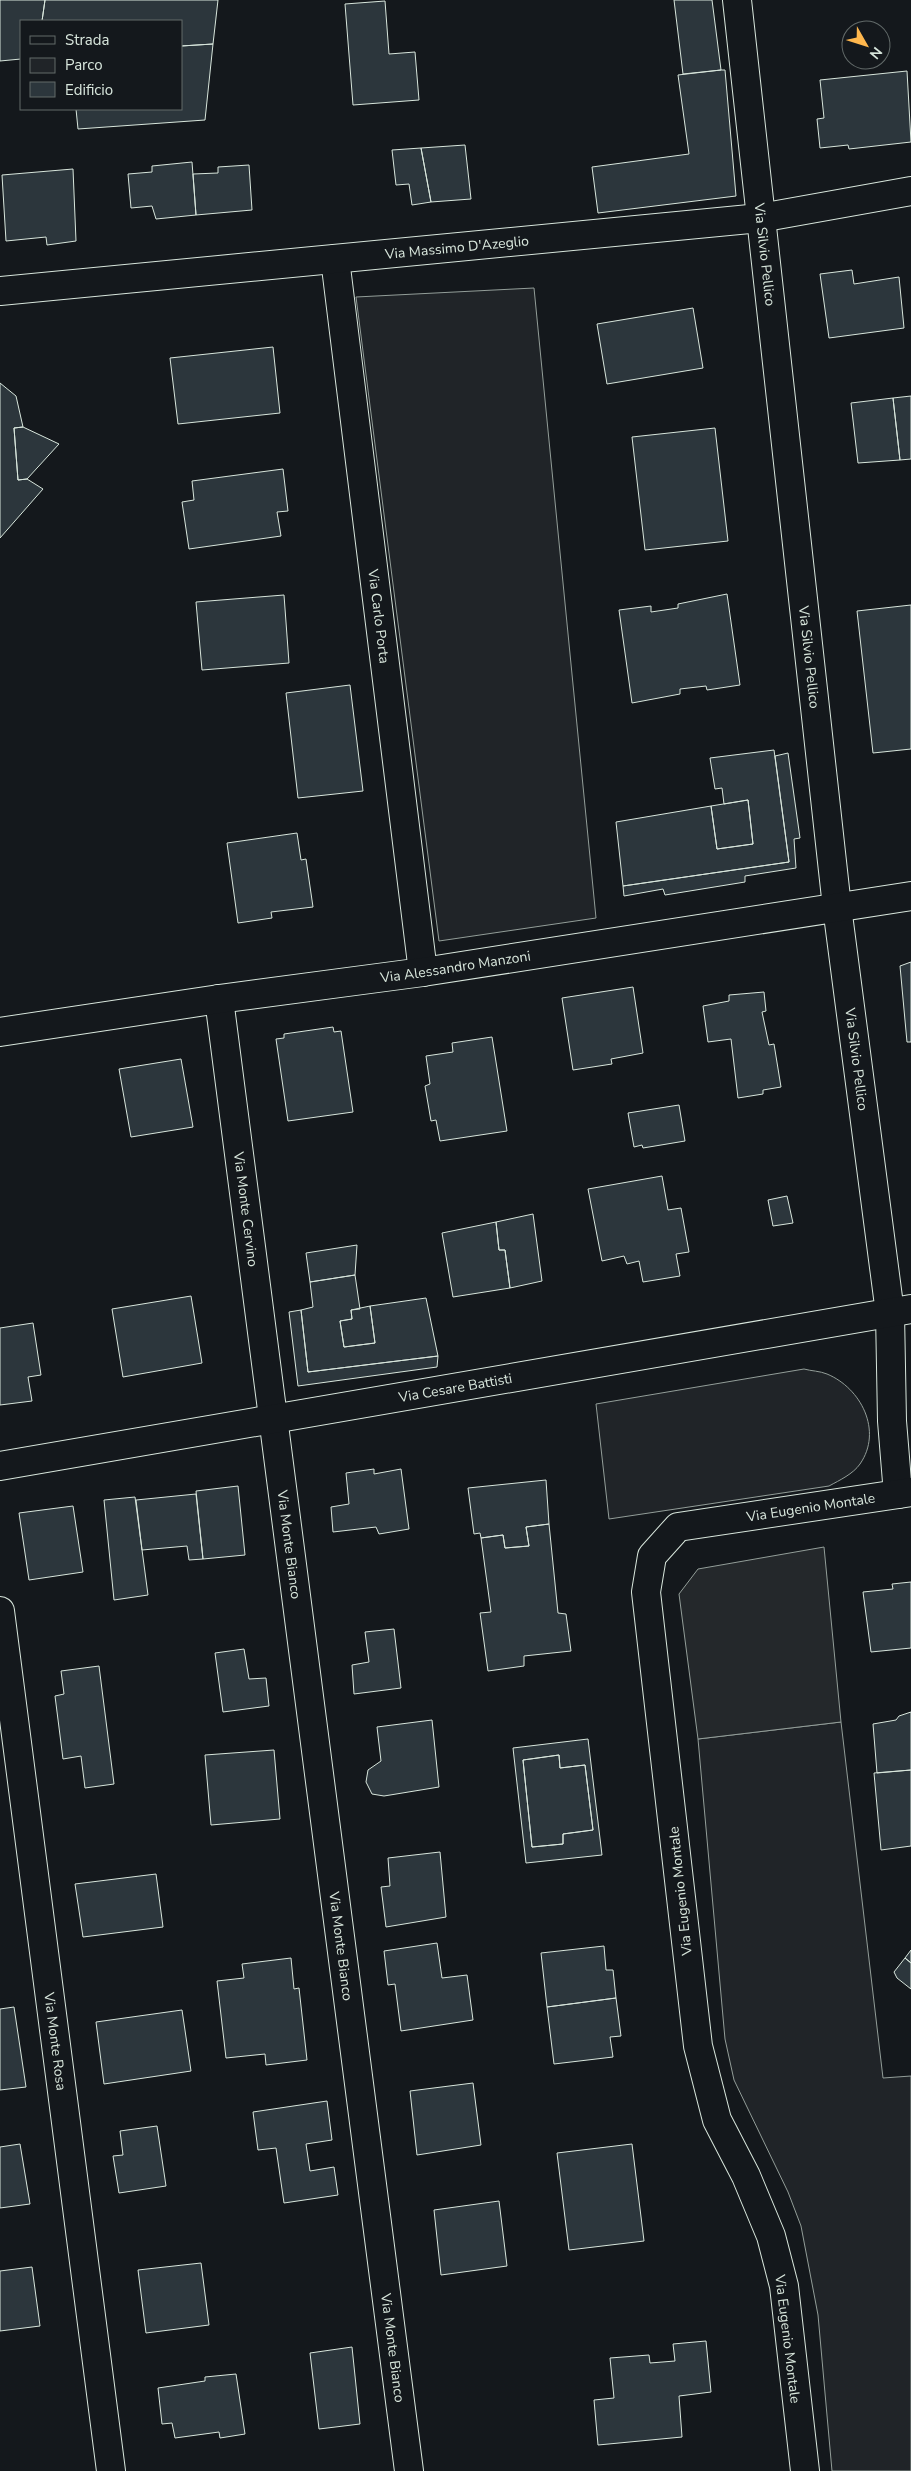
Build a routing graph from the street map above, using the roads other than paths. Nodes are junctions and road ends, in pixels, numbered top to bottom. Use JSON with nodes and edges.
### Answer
{"nodes":[{"id":1,"x":737,"y":0,"type":"edge"},
{"id":2,"x":911,"y":191,"type":"edge"},
{"id":3,"x":760,"y":218,"type":"junction"},
{"id":4,"x":335,"y":259,"type":"junction"},
{"id":5,"x":0,"y":291,"type":"edge"},
{"id":6,"x":911,"y":896,"type":"edge"},
{"id":7,"x":837,"y":906,"type":"junction"},
{"id":8,"x":423,"y":972,"type":"junction"},
{"id":9,"x":218,"y":999,"type":"junction"},
{"id":10,"x":0,"y":1032,"type":"edge"},
{"id":11,"x":901,"y":1311,"type":"edge"},
{"id":12,"x":273,"y":1420,"type":"junction"},
{"id":13,"x":0,"y":1466,"type":"edge"},
{"id":14,"x":904,"y":1493,"type":"edge"},
{"id":15,"x":0,"y":1611,"type":"edge"},
{"id":16,"x":111,"y":2471,"type":"edge"},
{"id":17,"x":409,"y":2471,"type":"edge"},
{"id":18,"x":805,"y":2471,"type":"edge"}],
"edges":[{"from":1,"to":3,"type":"street","name":"Via Silvio Pellico"},
{"from":2,"to":3,"type":"street","name":"Via Massimo D'Azeglio"},
{"from":3,"to":4,"type":"street","name":"Via Massimo D'Azeglio"},
{"from":3,"to":7,"type":"street","name":"Via Silvio Pellico"},
{"from":4,"to":5,"type":"street","name":"Via Massimo D'Azeglio"},
{"from":4,"to":8,"type":"street","name":"Via Carlo Porta"},
{"from":6,"to":7,"type":"street","name":"Via Alessandro Manzoni"},
{"from":7,"to":8,"type":"street","name":"Via Alessandro Manzoni"},
{"from":7,"to":11,"type":"street","name":"Via Silvio Pellico"},
{"from":8,"to":9,"type":"street","name":"Via Alessandro Manzoni"},
{"from":9,"to":10,"type":"street","name":"Via Alessandro Manzoni"},
{"from":9,"to":12,"type":"street","name":"Via Monte Cervino"},
{"from":11,"to":12,"type":"street","name":"Via Cesare Battisti"},
{"from":11,"to":14,"type":"street","name":"Via Eugenio Montale"},
{"from":12,"to":13,"type":"street","name":"Via Cesare Battisti"},
{"from":12,"to":17,"type":"street","name":"Via Monte Bianco"},
{"from":14,"to":18,"type":"street","name":"Via Eugenio Montale"},
{"from":15,"to":16,"type":"street","name":"Via Monte Rosa"}]}
